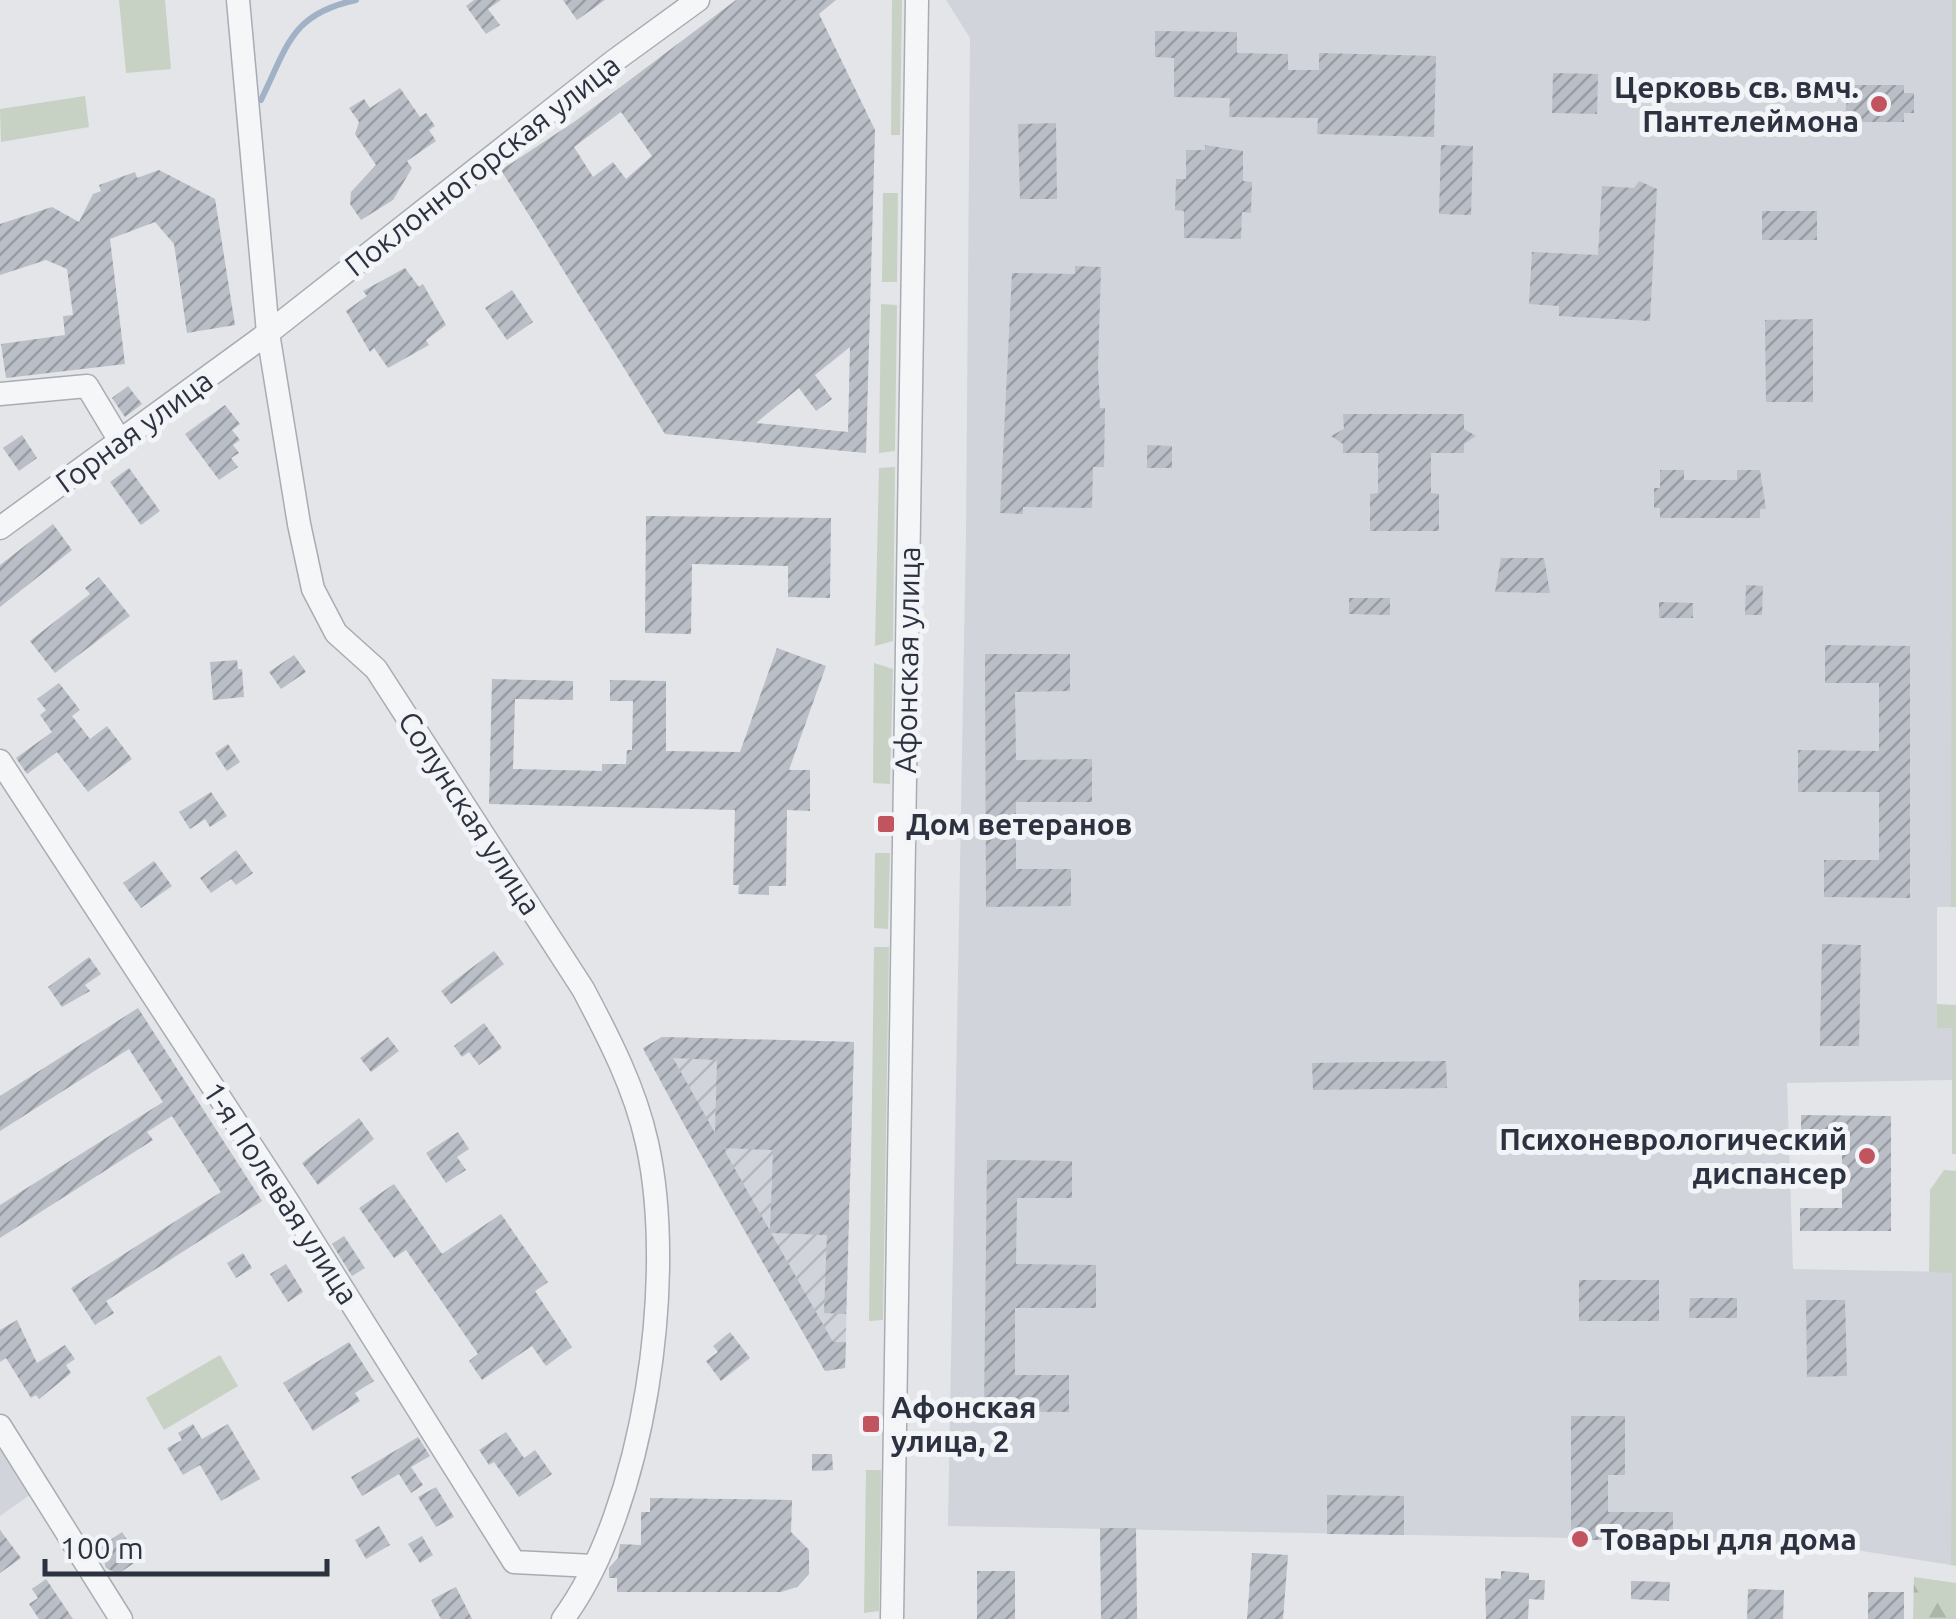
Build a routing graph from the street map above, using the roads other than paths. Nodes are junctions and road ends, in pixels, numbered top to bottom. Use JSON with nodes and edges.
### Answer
{"nodes":[{"id":1,"x":238,"y":0,"type":"edge"},
{"id":2,"x":698,"y":0,"type":"edge"},
{"id":3,"x":917,"y":0,"type":"edge"},
{"id":4,"x":268,"y":334,"type":"junction"},
{"id":5,"x":0,"y":394,"type":"edge"},
{"id":6,"x":120,"y":441,"type":"junction"},
{"id":7,"x":0,"y":528,"type":"edge"},
{"id":8,"x":0,"y":761,"type":"edge"},
{"id":9,"x":0,"y":1426,"type":"edge"},
{"id":10,"x":593,"y":1566,"type":"junction"},
{"id":11,"x":121,"y":1619,"type":"edge"},
{"id":12,"x":563,"y":1619,"type":"edge"},
{"id":13,"x":892,"y":1619,"type":"edge"}],
"edges":[{"from":1,"to":4,"type":"street","name":"Солунская улица"},
{"from":2,"to":4,"type":"street","name":"Поклонногорская улица"},
{"from":3,"to":13,"type":"street","name":"Афонская улица"},
{"from":4,"to":6,"type":"street","name":"Горная улица"},
{"from":4,"to":10,"type":"street","name":"Солунская улица"},
{"from":5,"to":6,"type":"street"},
{"from":6,"to":7,"type":"street","name":"Горная улица"},
{"from":8,"to":10,"type":"street","name":"1-я Полевая улица"},
{"from":9,"to":11,"type":"street"},
{"from":10,"to":12,"type":"street","name":"Солунская улица"}]}
